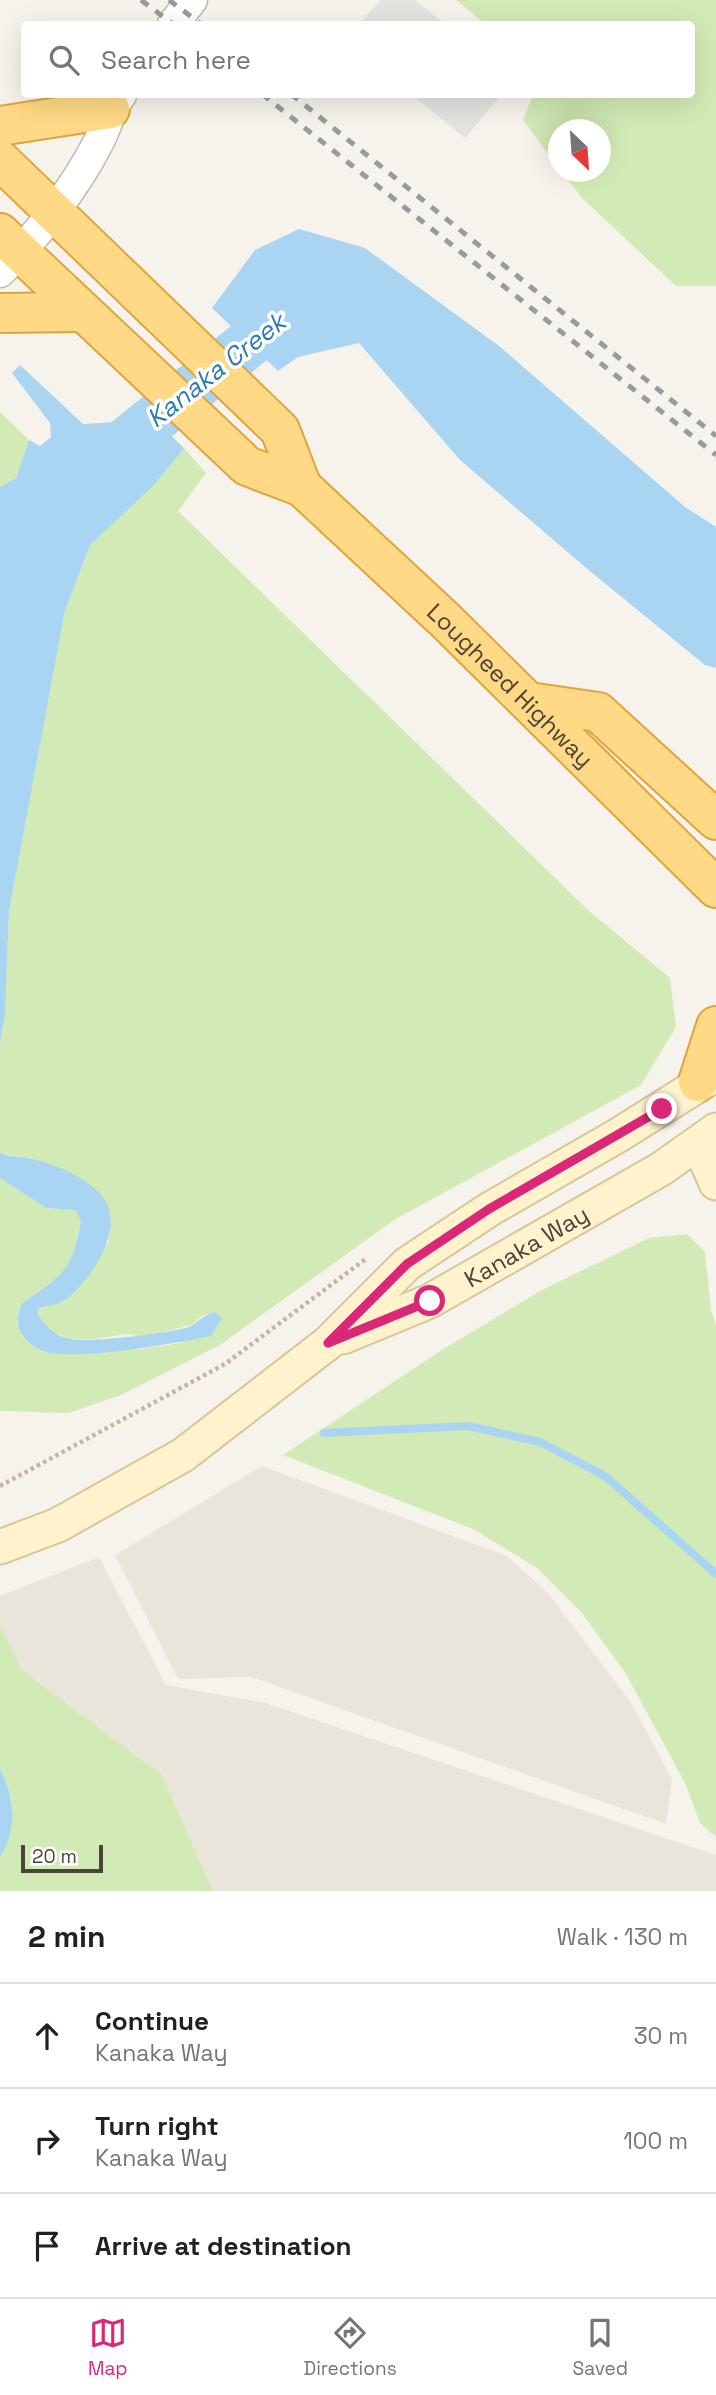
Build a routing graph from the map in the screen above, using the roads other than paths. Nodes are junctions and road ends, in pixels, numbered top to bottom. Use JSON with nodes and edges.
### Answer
{"nodes":[{"id":1,"x":192,"y":0,"type":"edge"},
{"id":2,"x":175,"y":21,"type":"edge"},
{"id":3,"x":116,"y":102,"type":"edge"},
{"id":4,"x":0,"y":127,"type":"edge"},
{"id":5,"x":0,"y":160,"type":"edge"},
{"id":6,"x":52,"y":212,"type":"junction"},
{"id":7,"x":7,"y":253,"type":"edge"},
{"id":8,"x":81,"y":312,"type":"junction"},
{"id":9,"x":0,"y":313,"type":"edge"},
{"id":10,"x":302,"y":487,"type":"junction"},
{"id":11,"x":529,"y":702,"type":"junction"},
{"id":12,"x":716,"y":820,"type":"edge"},
{"id":13,"x":716,"y":888,"type":"edge"},
{"id":14,"x":716,"y":1026,"type":"edge"},
{"id":15,"x":707,"y":1078,"type":"edge"},
{"id":16,"x":707,"y":1137,"type":"edge"},
{"id":17,"x":716,"y":1183,"type":"edge"},
{"id":18,"x":328,"y":1343,"type":"junction"},
{"id":19,"x":0,"y":1547,"type":"edge"}],
"edges":[{"from":1,"to":2,"type":"street"},
{"from":3,"to":4,"type":"highway"},
{"from":3,"to":6,"type":"street"},
{"from":5,"to":6,"type":"highway","name":"Lougheed Highway"},
{"from":6,"to":7,"type":"street"},
{"from":6,"to":10,"type":"highway","name":"Lougheed Highway"},
{"from":7,"to":8,"type":"highway","name":"Lougheed Highway"},
{"from":8,"to":9,"type":"highway"},
{"from":8,"to":10,"type":"highway","name":"Lougheed Highway"},
{"from":10,"to":11,"type":"highway","name":"Lougheed Highway"},
{"from":11,"to":12,"type":"highway"},
{"from":11,"to":13,"type":"highway","name":"Lougheed Highway"},
{"from":14,"to":15,"type":"highway"},
{"from":15,"to":18,"type":"main road","name":"Kanaka Way"},
{"from":16,"to":17,"type":"main road"},
{"from":16,"to":18,"type":"main road","name":"Kanaka Way"},
{"from":18,"to":19,"type":"main road","name":"Kanaka Way"}]}
